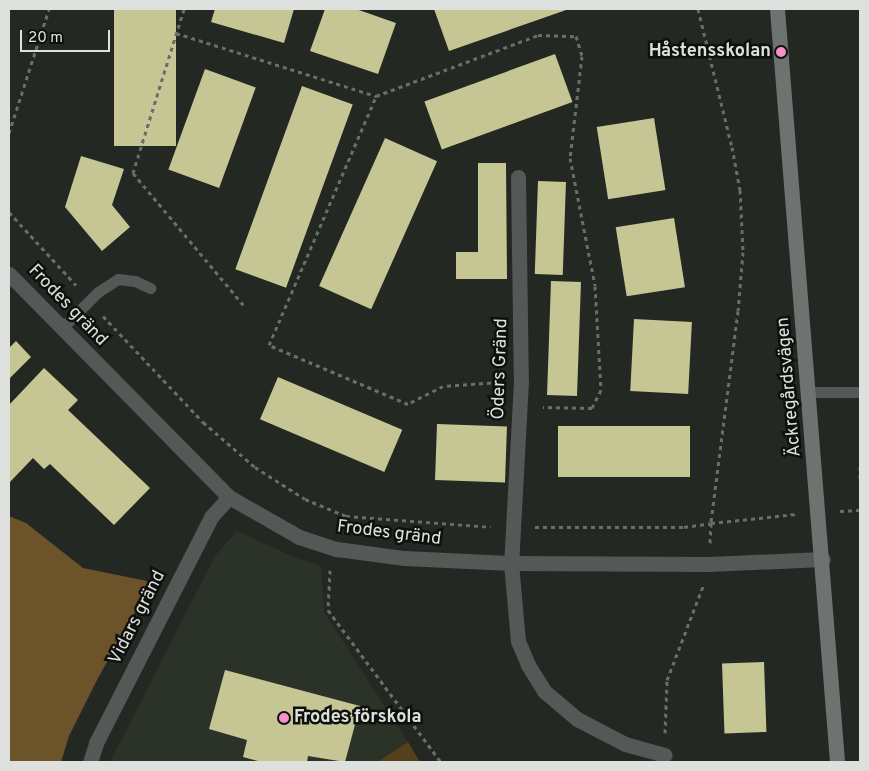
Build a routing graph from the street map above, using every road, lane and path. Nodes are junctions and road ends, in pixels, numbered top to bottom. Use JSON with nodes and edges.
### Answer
{"nodes":[{"id":1,"x":49,"y":9,"type":"edge"},
{"id":2,"x":184,"y":9,"type":"edge"},
{"id":3,"x":698,"y":9,"type":"edge"},
{"id":4,"x":777,"y":9,"type":"edge"},
{"id":5,"x":176,"y":33,"type":"junction"},
{"id":6,"x":376,"y":96,"type":"junction"},
{"id":7,"x":9,"y":134,"type":"edge"},
{"id":8,"x":518,"y":177,"type":"dead end"},
{"id":9,"x":9,"y":212,"type":"edge"},
{"id":10,"x":9,"y":274,"type":"edge"},
{"id":11,"x":150,"y":288,"type":"dead end"},
{"id":12,"x":90,"y":301,"type":"junction"},
{"id":13,"x":246,"y":308,"type":"dead end"},
{"id":14,"x":62,"y":328,"type":"junction"},
{"id":15,"x":521,"y":381,"type":"junction"},
{"id":16,"x":809,"y":392,"type":"junction"},
{"id":17,"x":860,"y":392,"type":"edge"},
{"id":18,"x":520,"y":405,"type":"junction"},
{"id":19,"x":860,"y":467,"type":"edge"},
{"id":20,"x":860,"y":481,"type":"edge"},
{"id":21,"x":229,"y":497,"type":"junction"},
{"id":22,"x":860,"y":510,"type":"edge"},
{"id":23,"x":818,"y":513,"type":"junction"},
{"id":24,"x":346,"y":516,"type":"junction"},
{"id":25,"x":711,"y":523,"type":"junction"},
{"id":26,"x":512,"y":527,"type":"junction"},
{"id":27,"x":337,"y":549,"type":"junction"},
{"id":28,"x":823,"y":559,"type":"junction"},
{"id":29,"x":511,"y":563,"type":"junction"},
{"id":30,"x":708,"y":564,"type":"junction"},
{"id":31,"x":665,"y":755,"type":"joint"},
{"id":32,"x":90,"y":762,"type":"edge"},
{"id":33,"x":441,"y":762,"type":"edge"},
{"id":34,"x":837,"y":762,"type":"edge"}],
"edges":[{"from":1,"to":7,"type":"path"},
{"from":2,"to":5,"type":"path"},
{"from":3,"to":25,"type":"path"},
{"from":4,"to":16,"type":"street","name":"Äckregårdsvägen"},
{"from":5,"to":6,"type":"path"},
{"from":5,"to":13,"type":"path"},
{"from":6,"to":15,"type":"path"},
{"from":6,"to":18,"type":"path"},
{"from":8,"to":15,"type":"street","name":"Öders Gränd"},
{"from":9,"to":12,"type":"path"},
{"from":10,"to":14,"type":"street","name":"Frodes gränd"},
{"from":11,"to":12,"type":"lane"},
{"from":12,"to":14,"type":"lane"},
{"from":12,"to":24,"type":"path"},
{"from":14,"to":21,"type":"street","name":"Frodes gränd"},
{"from":15,"to":18,"type":"street","name":"Öders Gränd"},
{"from":16,"to":17,"type":"lane"},
{"from":16,"to":23,"type":"street","name":"Äckregårdsvägen"},
{"from":18,"to":26,"type":"street","name":"Öders Gränd"},
{"from":19,"to":20,"type":"path"},
{"from":21,"to":27,"type":"street","name":"Frodes gränd"},
{"from":21,"to":32,"type":"street","name":"Vidars gränd"},
{"from":22,"to":23,"type":"path"},
{"from":23,"to":25,"type":"path"},
{"from":23,"to":28,"type":"street","name":"Äckregårdsvägen"},
{"from":24,"to":26,"type":"path"},
{"from":24,"to":27,"type":"path"},
{"from":25,"to":26,"type":"path"},
{"from":25,"to":30,"type":"path"},
{"from":26,"to":29,"type":"street","name":"Öders Gränd"},
{"from":27,"to":29,"type":"street","name":"Frodes gränd"},
{"from":27,"to":33,"type":"path"},
{"from":28,"to":30,"type":"street","name":"Frodes gränd"},
{"from":28,"to":34,"type":"street","name":"Äckregårdsvägen"},
{"from":29,"to":30,"type":"street","name":"Frodes gränd"},
{"from":29,"to":31,"type":"street","name":"Öders Gränd"},
{"from":30,"to":31,"type":"path"}]}
